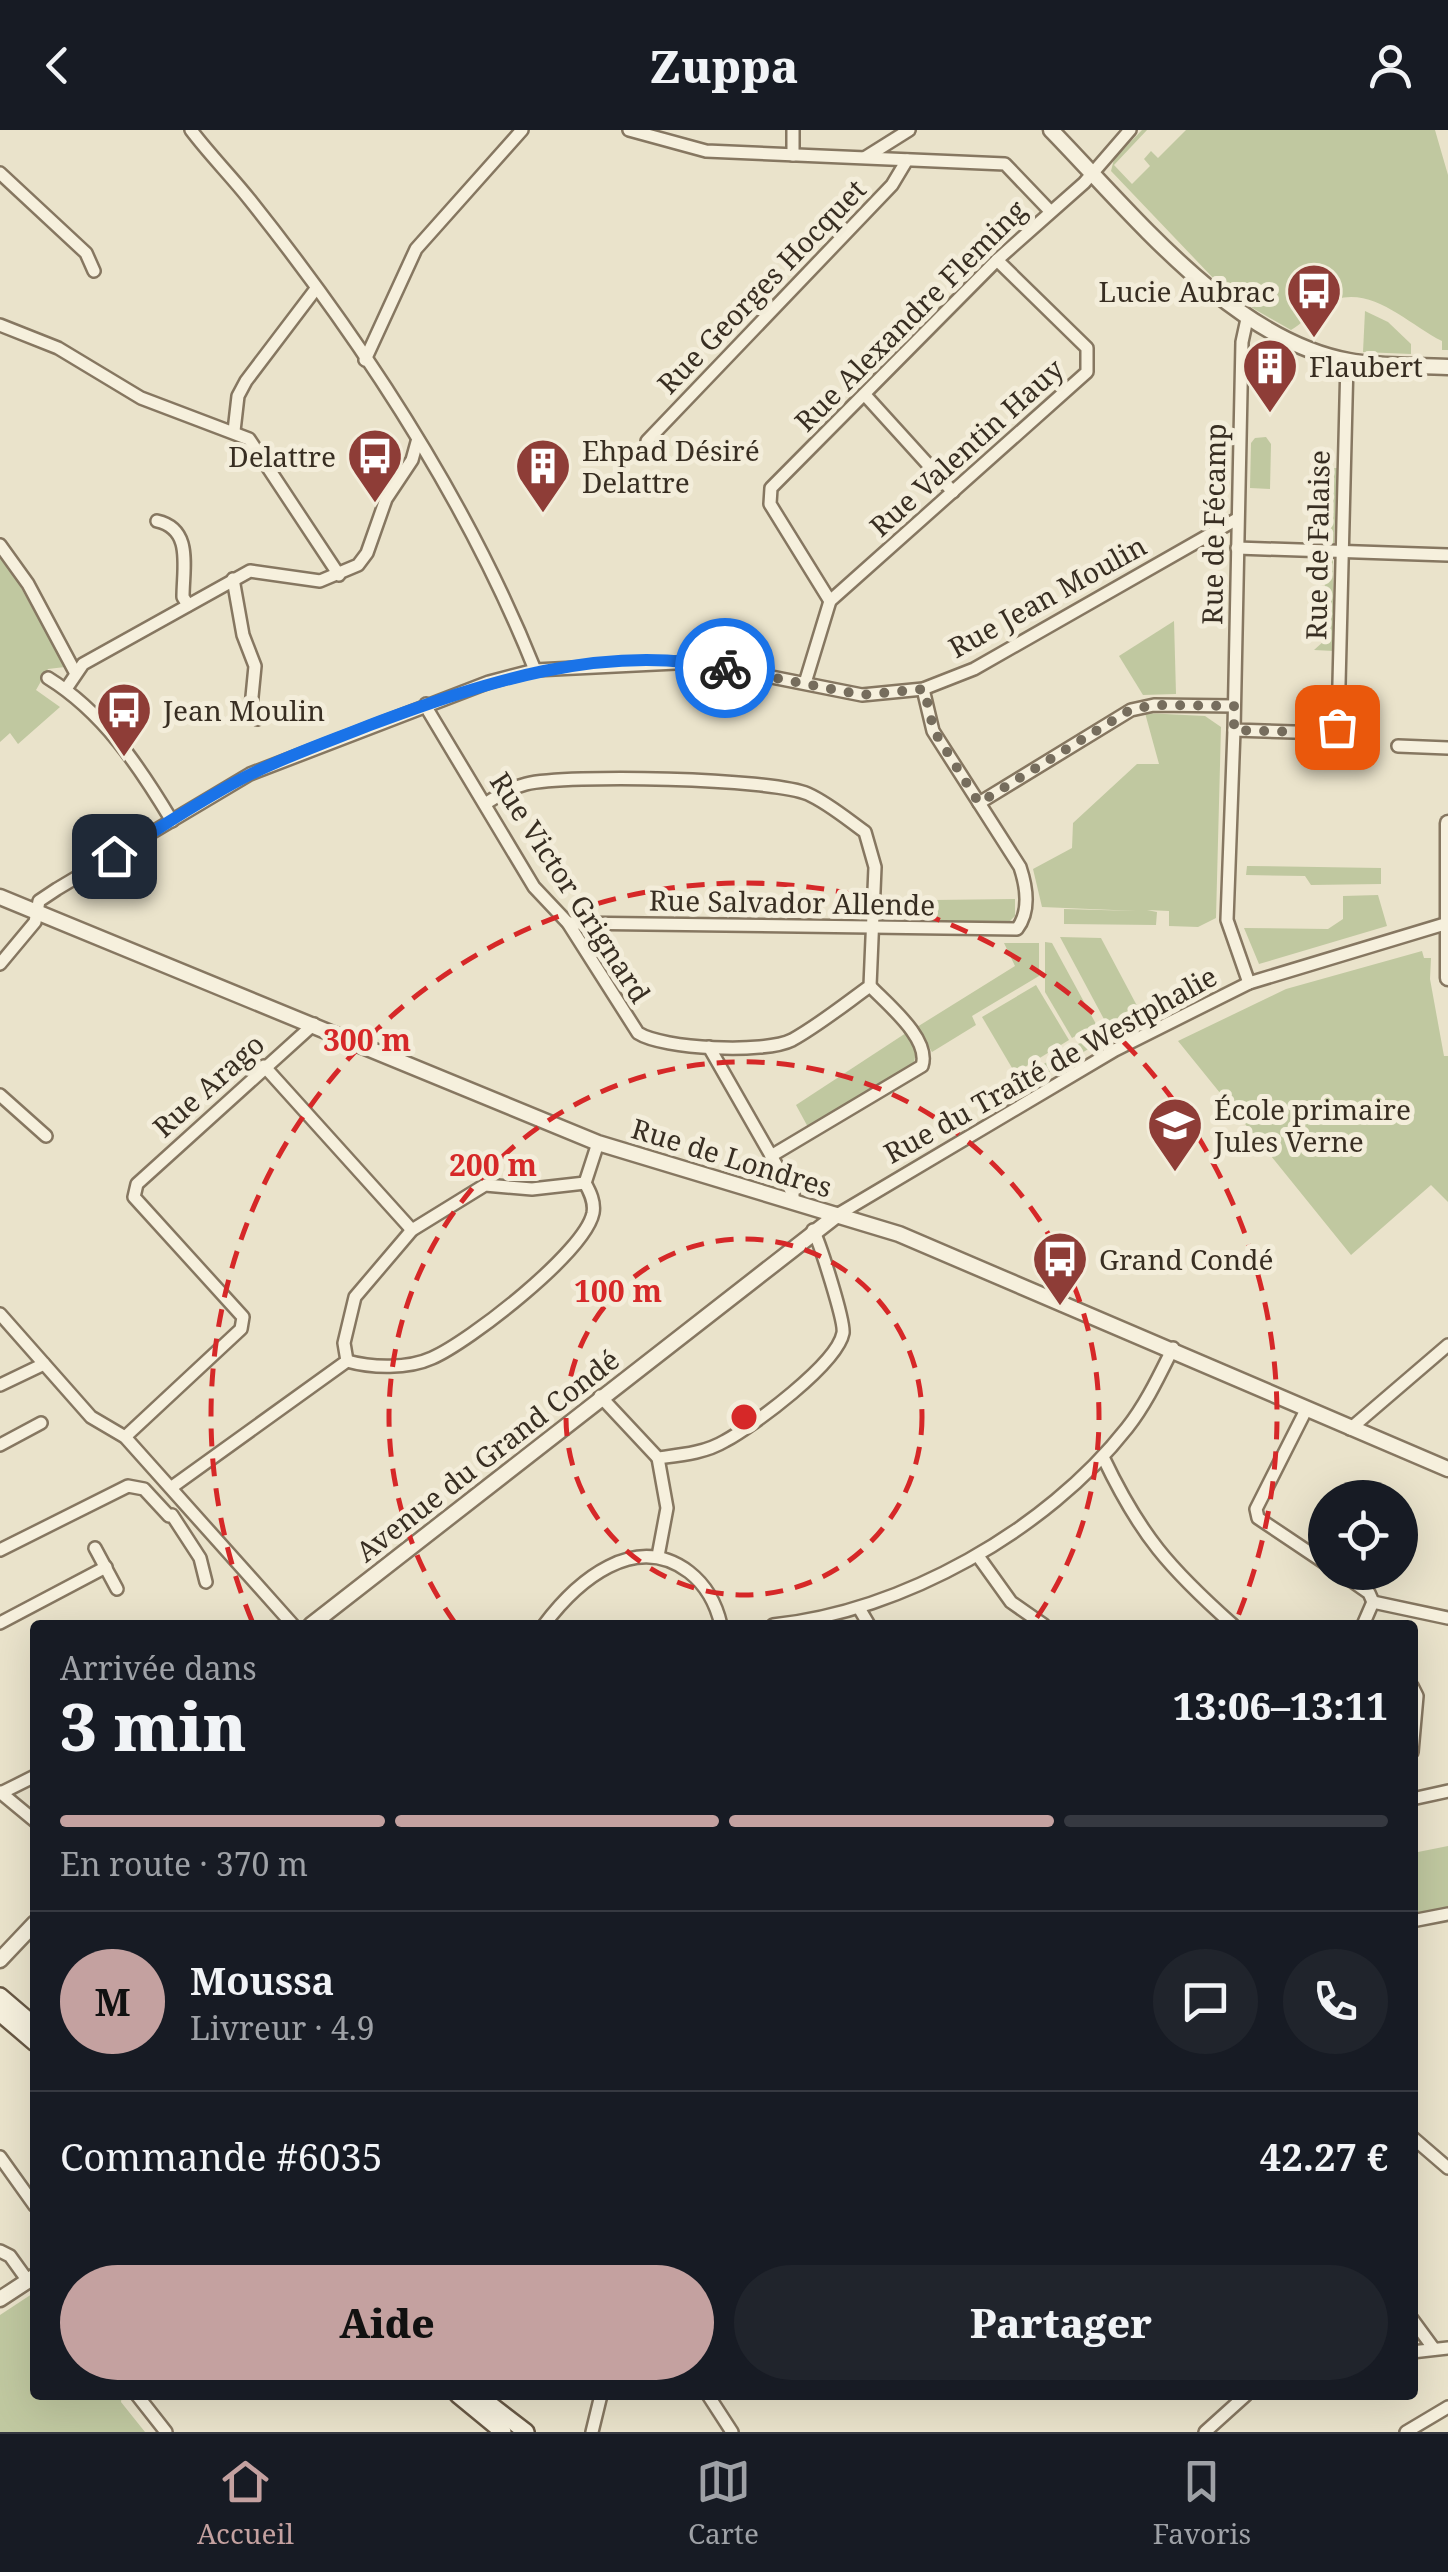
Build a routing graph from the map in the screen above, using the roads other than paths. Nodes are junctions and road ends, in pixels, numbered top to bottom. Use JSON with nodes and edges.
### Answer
{"nodes":[{"id":1,"x":190,"y":130,"type":"edge"},
{"id":2,"x":522,"y":130,"type":"edge"},
{"id":3,"x":629,"y":130,"type":"edge"},
{"id":4,"x":793,"y":130,"type":"edge"},
{"id":5,"x":909,"y":130,"type":"edge"},
{"id":6,"x":1051,"y":130,"type":"edge"},
{"id":7,"x":1130,"y":130,"type":"edge"},
{"id":8,"x":793,"y":155,"type":"junction"},
{"id":9,"x":864,"y":158,"type":"junction"},
{"id":10,"x":907,"y":160,"type":"junction"},
{"id":11,"x":1092,"y":171,"type":"junction"},
{"id":12,"x":0,"y":173,"type":"edge"},
{"id":13,"x":1050,"y":211,"type":"junction"},
{"id":14,"x":997,"y":260,"type":"junction"},
{"id":15,"x":94,"y":271,"type":"dead end"},
{"id":16,"x":316,"y":290,"type":"junction"},
{"id":17,"x":1246,"y":319,"type":"junction"},
{"id":18,"x":0,"y":324,"type":"edge"},
{"id":19,"x":365,"y":360,"type":"junction"},
{"id":20,"x":1348,"y":361,"type":"junction"},
{"id":21,"x":1448,"y":366,"type":"edge"},
{"id":22,"x":864,"y":395,"type":"junction"},
{"id":23,"x":234,"y":431,"type":"junction"},
{"id":24,"x":647,"y":441,"type":"dead end"},
{"id":25,"x":416,"y":442,"type":"junction"},
{"id":26,"x":952,"y":492,"type":"junction"},
{"id":27,"x":1237,"y":518,"type":"junction"},
{"id":28,"x":157,"y":521,"type":"dead end"},
{"id":29,"x":0,"y":546,"type":"edge"},
{"id":30,"x":1237,"y":548,"type":"junction"},
{"id":31,"x":1342,"y":552,"type":"junction"},
{"id":32,"x":1448,"y":554,"type":"edge"},
{"id":33,"x":340,"y":575,"type":"junction"},
{"id":34,"x":232,"y":579,"type":"junction"},
{"id":35,"x":830,"y":602,"type":"junction"},
{"id":36,"x":188,"y":605,"type":"junction"},
{"id":37,"x":536,"y":670,"type":"junction"},
{"id":38,"x":76,"y":672,"type":"junction"},
{"id":39,"x":48,"y":678,"type":"dead end"},
{"id":40,"x":805,"y":683,"type":"junction"},
{"id":41,"x":66,"y":689,"type":"junction"},
{"id":42,"x":924,"y":689,"type":"junction"},
{"id":43,"x":426,"y":704,"type":"junction"},
{"id":44,"x":1234,"y":706,"type":"junction"},
{"id":45,"x":257,"y":720,"type":"dead end"},
{"id":46,"x":1234,"y":730,"type":"junction"},
{"id":47,"x":1398,"y":746,"type":"dead end"},
{"id":48,"x":1448,"y":748,"type":"edge"},
{"id":49,"x":979,"y":803,"type":"junction"},
{"id":50,"x":485,"y":804,"type":"junction"},
{"id":51,"x":172,"y":821,"type":"junction"},
{"id":52,"x":1448,"y":823,"type":"edge"},
{"id":53,"x":0,"y":897,"type":"edge"},
{"id":54,"x":37,"y":910,"type":"junction"},
{"id":55,"x":568,"y":923,"type":"junction"},
{"id":56,"x":1447,"y":923,"type":"edge"},
{"id":57,"x":870,"y":928,"type":"junction"},
{"id":58,"x":0,"y":964,"type":"edge"},
{"id":59,"x":1448,"y":978,"type":"edge"},
{"id":60,"x":1249,"y":983,"type":"junction"},
{"id":61,"x":870,"y":986,"type":"junction"},
{"id":62,"x":314,"y":1024,"type":"junction"},
{"id":63,"x":708,"y":1047,"type":"junction"},
{"id":64,"x":264,"y":1066,"type":"junction"},
{"id":65,"x":0,"y":1096,"type":"edge"},
{"id":66,"x":46,"y":1136,"type":"dead end"},
{"id":67,"x":598,"y":1142,"type":"junction"},
{"id":68,"x":771,"y":1156,"type":"junction"},
{"id":69,"x":585,"y":1183,"type":"junction"},
{"id":70,"x":793,"y":1202,"type":"junction"},
{"id":71,"x":837,"y":1215,"type":"junction"},
{"id":72,"x":412,"y":1230,"type":"junction"},
{"id":73,"x":813,"y":1230,"type":"junction"},
{"id":74,"x":0,"y":1314,"type":"edge"},
{"id":75,"x":1448,"y":1344,"type":"edge"},
{"id":76,"x":1173,"y":1348,"type":"junction"},
{"id":77,"x":348,"y":1360,"type":"junction"},
{"id":78,"x":44,"y":1364,"type":"junction"},
{"id":79,"x":0,"y":1386,"type":"edge"},
{"id":80,"x":600,"y":1396,"type":"junction"},
{"id":81,"x":1306,"y":1410,"type":"junction"},
{"id":82,"x":41,"y":1423,"type":"dead end"},
{"id":83,"x":1350,"y":1429,"type":"junction"},
{"id":84,"x":125,"y":1437,"type":"junction"},
{"id":85,"x":0,"y":1445,"type":"edge"},
{"id":86,"x":1103,"y":1457,"type":"junction"},
{"id":87,"x":658,"y":1458,"type":"junction"},
{"id":88,"x":1448,"y":1470,"type":"edge"},
{"id":89,"x":172,"y":1488,"type":"junction"},
{"id":90,"x":185,"y":1504,"type":"junction"},
{"id":91,"x":169,"y":1516,"type":"junction"},
{"id":92,"x":96,"y":1548,"type":"dead end"},
{"id":93,"x":0,"y":1550,"type":"edge"},
{"id":94,"x":1308,"y":1552,"type":"edge"},
{"id":95,"x":658,"y":1556,"type":"junction"},
{"id":96,"x":978,"y":1556,"type":"junction"},
{"id":97,"x":106,"y":1567,"type":"junction"},
{"id":98,"x":206,"y":1582,"type":"dead end"},
{"id":99,"x":117,"y":1589,"type":"dead end"},
{"id":100,"x":1365,"y":1590,"type":"edge"},
{"id":101,"x":1373,"y":1602,"type":"junction"},
{"id":102,"x":859,"y":1608,"type":"junction"},
{"id":103,"x":1448,"y":1618,"type":"edge"},
{"id":104,"x":289,"y":1620,"type":"edge"},
{"id":105,"x":317,"y":1620,"type":"edge"},
{"id":106,"x":548,"y":1620,"type":"edge"},
{"id":107,"x":719,"y":1620,"type":"edge"},
{"id":108,"x":798,"y":1620,"type":"edge"},
{"id":109,"x":866,"y":1620,"type":"edge"},
{"id":110,"x":1037,"y":1620,"type":"edge"},
{"id":111,"x":1227,"y":1620,"type":"edge"},
{"id":112,"x":1365,"y":1620,"type":"edge"},
{"id":113,"x":0,"y":1623,"type":"edge"},
{"id":114,"x":30,"y":1778,"type":"edge"},
{"id":115,"x":1448,"y":1791,"type":"edge"},
{"id":116,"x":0,"y":1792,"type":"edge"},
{"id":117,"x":1418,"y":1798,"type":"edge"},
{"id":118,"x":30,"y":1817,"type":"edge"},
{"id":119,"x":1448,"y":1914,"type":"edge"},
{"id":120,"x":1418,"y":1920,"type":"edge"},
{"id":121,"x":30,"y":1928,"type":"edge"},
{"id":122,"x":0,"y":1960,"type":"edge"},
{"id":123,"x":0,"y":1996,"type":"edge"},
{"id":124,"x":0,"y":2013,"type":"edge"},
{"id":125,"x":30,"y":2022,"type":"edge"},
{"id":126,"x":30,"y":2039,"type":"edge"},
{"id":127,"x":1418,"y":2142,"type":"edge"},
{"id":128,"x":0,"y":2157,"type":"edge"},
{"id":129,"x":1448,"y":2168,"type":"edge"},
{"id":130,"x":30,"y":2199,"type":"edge"},
{"id":131,"x":0,"y":2251,"type":"edge"},
{"id":132,"x":30,"y":2276,"type":"edge"},
{"id":133,"x":30,"y":2279,"type":"edge"},
{"id":134,"x":0,"y":2300,"type":"edge"},
{"id":135,"x":1418,"y":2327,"type":"edge"},
{"id":136,"x":1448,"y":2348,"type":"edge"},
{"id":137,"x":1434,"y":2349,"type":"junction"},
{"id":138,"x":1418,"y":2351,"type":"edge"},
{"id":139,"x":143,"y":2400,"type":"edge"},
{"id":140,"x":464,"y":2400,"type":"edge"},
{"id":141,"x":484,"y":2400,"type":"edge"},
{"id":142,"x":599,"y":2400,"type":"edge"},
{"id":143,"x":711,"y":2400,"type":"edge"},
{"id":144,"x":1240,"y":2400,"type":"edge"},
{"id":145,"x":1448,"y":2407,"type":"edge"},
{"id":146,"x":166,"y":2432,"type":"edge"},
{"id":147,"x":502,"y":2432,"type":"edge"},
{"id":148,"x":526,"y":2432,"type":"edge"},
{"id":149,"x":592,"y":2432,"type":"edge"},
{"id":150,"x":732,"y":2432,"type":"edge"},
{"id":151,"x":1205,"y":2432,"type":"edge"},
{"id":152,"x":1406,"y":2432,"type":"edge"}],
"edges":[{"from":1,"to":16,"type":"street"},
{"from":2,"to":19,"type":"street"},
{"from":3,"to":8,"type":"street"},
{"from":4,"to":8,"type":"street"},
{"from":5,"to":9,"type":"street"},
{"from":6,"to":11,"type":"street"},
{"from":7,"to":11,"type":"street","name":"Rue Alexandre Fleming"},
{"from":8,"to":9,"type":"street"},
{"from":9,"to":10,"type":"street"},
{"from":10,"to":13,"type":"street"},
{"from":10,"to":24,"type":"street","name":"Rue Georges Hocquet"},
{"from":11,"to":13,"type":"street","name":"Rue Alexandre Fleming"},
{"from":11,"to":17,"type":"street"},
{"from":12,"to":15,"type":"street"},
{"from":13,"to":14,"type":"street","name":"Rue Alexandre Fleming"},
{"from":14,"to":22,"type":"street","name":"Rue Alexandre Fleming"},
{"from":14,"to":26,"type":"street","name":"Rue Valentin Hauy"},
{"from":16,"to":19,"type":"street"},
{"from":16,"to":23,"type":"street"},
{"from":17,"to":20,"type":"street"},
{"from":17,"to":27,"type":"street","name":"Rue de Fécamp"},
{"from":18,"to":23,"type":"street"},
{"from":19,"to":25,"type":"street"},
{"from":20,"to":21,"type":"street"},
{"from":20,"to":31,"type":"street","name":"Rue de Falaise"},
{"from":22,"to":26,"type":"street"},
{"from":22,"to":35,"type":"street","name":"Rue Alexandre Fleming"},
{"from":23,"to":33,"type":"street"},
{"from":25,"to":33,"type":"street"},
{"from":25,"to":37,"type":"street"},
{"from":26,"to":35,"type":"street","name":"Rue Valentin Hauy"},
{"from":27,"to":30,"type":"street","name":"Rue de Fécamp"},
{"from":27,"to":42,"type":"street","name":"Rue Jean Moulin"},
{"from":28,"to":36,"type":"street"},
{"from":29,"to":38,"type":"street"},
{"from":30,"to":31,"type":"street"},
{"from":30,"to":44,"type":"street","name":"Rue de Fécamp"},
{"from":31,"to":32,"type":"street"},
{"from":31,"to":46,"type":"street","name":"Rue de Falaise"},
{"from":33,"to":34,"type":"street"},
{"from":34,"to":36,"type":"street"},
{"from":34,"to":45,"type":"street"},
{"from":35,"to":40,"type":"street"},
{"from":36,"to":38,"type":"street"},
{"from":37,"to":40,"type":"street","name":"Rue Jean Moulin"},
{"from":37,"to":43,"type":"street","name":"Rue Jean Moulin"},
{"from":38,"to":41,"type":"street"},
{"from":39,"to":41,"type":"street"},
{"from":40,"to":42,"type":"street","name":"Rue Jean Moulin"},
{"from":41,"to":51,"type":"street"},
{"from":42,"to":49,"type":"street"},
{"from":43,"to":50,"type":"street","name":"Rue Victor Grignard"},
{"from":43,"to":51,"type":"street","name":"Rue Jean Moulin"},
{"from":44,"to":46,"type":"street","name":"Rue de Fécamp"},
{"from":44,"to":49,"type":"street"},
{"from":46,"to":60,"type":"street","name":"Rue de Fécamp"},
{"from":47,"to":48,"type":"street"},
{"from":49,"to":57,"type":"street","name":"Rue Salvador Allende"},
{"from":50,"to":55,"type":"street","name":"Rue Victor Grignard"},
{"from":50,"to":57,"type":"street"},
{"from":51,"to":54,"type":"street","name":"Rue Jean Moulin"},
{"from":52,"to":56,"type":"street"},
{"from":53,"to":54,"type":"street","name":"Rue de Londres"},
{"from":54,"to":58,"type":"street","name":"Rue Jean Moulin"},
{"from":54,"to":62,"type":"street","name":"Rue de Londres"},
{"from":55,"to":57,"type":"street","name":"Rue Salvador Allende"},
{"from":55,"to":63,"type":"street","name":"Rue Victor Grignard"},
{"from":56,"to":59,"type":"street"},
{"from":56,"to":60,"type":"street","name":"Rue du Traîté de Westphalie"},
{"from":57,"to":61,"type":"street"},
{"from":60,"to":71,"type":"street","name":"Rue du Traîté de Westphalie"},
{"from":61,"to":63,"type":"street","name":"Rue Victor Grignard"},
{"from":61,"to":68,"type":"street"},
{"from":62,"to":64,"type":"street","name":"Rue Arago"},
{"from":62,"to":67,"type":"street","name":"Rue de Londres"},
{"from":63,"to":68,"type":"street"},
{"from":64,"to":72,"type":"street"},
{"from":64,"to":84,"type":"street","name":"Rue Arago"},
{"from":65,"to":66,"type":"street"},
{"from":67,"to":69,"type":"street"},
{"from":67,"to":70,"type":"street","name":"Rue de Londres"},
{"from":68,"to":70,"type":"street"},
{"from":69,"to":72,"type":"street"},
{"from":69,"to":77,"type":"street"},
{"from":70,"to":71,"type":"street","name":"Rue de Londres"},
{"from":71,"to":73,"type":"street","name":"Avenue du Grand Condé"},
{"from":71,"to":76,"type":"street","name":"Rue de Londres"},
{"from":72,"to":77,"type":"street"},
{"from":73,"to":80,"type":"street","name":"Avenue du Grand Condé"},
{"from":73,"to":87,"type":"street"},
{"from":74,"to":78,"type":"street"},
{"from":75,"to":83,"type":"street"},
{"from":76,"to":81,"type":"street","name":"Rue de Londres"},
{"from":76,"to":86,"type":"street"},
{"from":77,"to":89,"type":"street"},
{"from":78,"to":79,"type":"street"},
{"from":78,"to":84,"type":"street"},
{"from":80,"to":87,"type":"street"},
{"from":80,"to":105,"type":"street","name":"Avenue du Grand Condé"},
{"from":81,"to":83,"type":"street","name":"Rue de Londres"},
{"from":81,"to":94,"type":"street"},
{"from":82,"to":85,"type":"street"},
{"from":83,"to":88,"type":"street","name":"Rue de Londres"},
{"from":84,"to":89,"type":"street"},
{"from":86,"to":96,"type":"street"},
{"from":86,"to":111,"type":"street"},
{"from":87,"to":95,"type":"street"},
{"from":89,"to":90,"type":"street"},
{"from":90,"to":91,"type":"street"},
{"from":90,"to":104,"type":"street"},
{"from":91,"to":93,"type":"street"},
{"from":91,"to":98,"type":"street"},
{"from":92,"to":97,"type":"street"},
{"from":95,"to":106,"type":"street"},
{"from":95,"to":107,"type":"street"},
{"from":96,"to":102,"type":"street"},
{"from":96,"to":110,"type":"street"},
{"from":97,"to":99,"type":"street"},
{"from":97,"to":113,"type":"street"},
{"from":100,"to":101,"type":"street"},
{"from":101,"to":103,"type":"street"},
{"from":101,"to":112,"type":"street"},
{"from":102,"to":108,"type":"street"},
{"from":102,"to":109,"type":"street"},
{"from":114,"to":116,"type":"street"},
{"from":115,"to":117,"type":"street"},
{"from":116,"to":118,"type":"street"},
{"from":119,"to":120,"type":"street"},
{"from":121,"to":122,"type":"street"},
{"from":123,"to":125,"type":"main road"},
{"from":124,"to":126,"type":"main road"},
{"from":127,"to":129,"type":"street"},
{"from":128,"to":130,"type":"street"},
{"from":131,"to":132,"type":"street"},
{"from":133,"to":134,"type":"street"},
{"from":135,"to":137,"type":"street"},
{"from":136,"to":137,"type":"street"},
{"from":137,"to":138,"type":"street"},
{"from":139,"to":146,"type":"street"},
{"from":140,"to":147,"type":"main road"},
{"from":141,"to":148,"type":"main road"},
{"from":142,"to":149,"type":"street"},
{"from":143,"to":150,"type":"street"},
{"from":144,"to":151,"type":"street"},
{"from":145,"to":152,"type":"street"}]}
